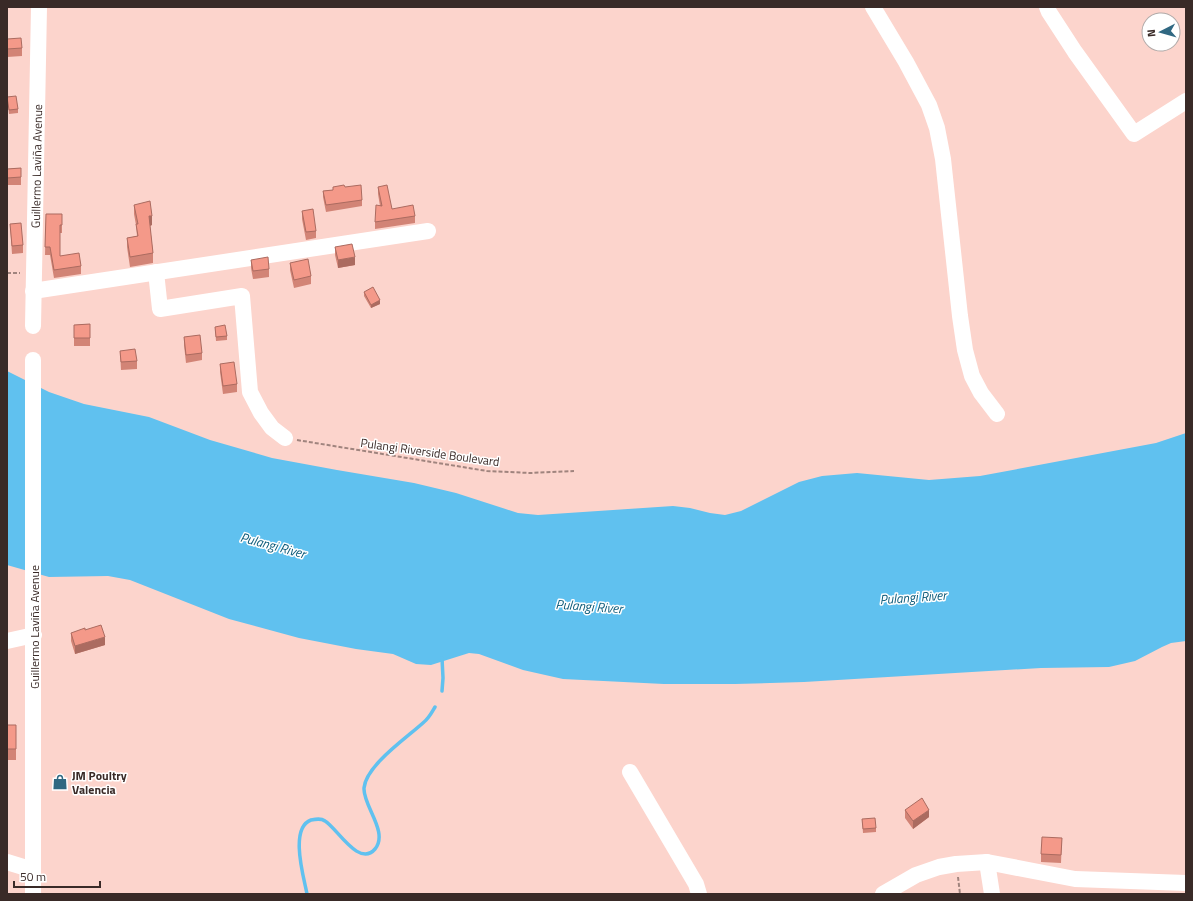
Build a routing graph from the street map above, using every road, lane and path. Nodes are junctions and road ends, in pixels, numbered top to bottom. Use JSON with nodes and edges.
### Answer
{"nodes":[{"id":1,"x":39,"y":7,"type":"edge"},
{"id":2,"x":873,"y":7,"type":"edge"},
{"id":3,"x":1047,"y":7,"type":"edge"},
{"id":4,"x":1186,"y":101,"type":"edge"},
{"id":5,"x":428,"y":231,"type":"dead end"},
{"id":6,"x":156,"y":272,"type":"junction"},
{"id":7,"x":33,"y":291,"type":"junction"},
{"id":8,"x":33,"y":326,"type":"dead end"},
{"id":9,"x":33,"y":360,"type":"dead end"},
{"id":10,"x":997,"y":414,"type":"dead end"},
{"id":11,"x":285,"y":438,"type":"joint"},
{"id":12,"x":574,"y":471,"type":"dead end"},
{"id":13,"x":34,"y":635,"type":"junction"},
{"id":14,"x":7,"y":641,"type":"edge"},
{"id":15,"x":630,"y":772,"type":"dead end"},
{"id":16,"x":7,"y":862,"type":"edge"},
{"id":17,"x":987,"y":862,"type":"junction"},
{"id":18,"x":956,"y":864,"type":"junction"},
{"id":19,"x":33,"y":870,"type":"junction"},
{"id":20,"x":1186,"y":883,"type":"edge"},
{"id":21,"x":33,"y":894,"type":"edge"},
{"id":22,"x":699,"y":894,"type":"edge"},
{"id":23,"x":883,"y":894,"type":"edge"},
{"id":24,"x":960,"y":894,"type":"edge"},
{"id":25,"x":992,"y":894,"type":"edge"}],
"edges":[{"from":1,"to":7,"type":"street","name":"Guillermo Laviña Avenue"},
{"from":2,"to":10,"type":"street"},
{"from":3,"to":4,"type":"street"},
{"from":5,"to":6,"type":"street"},
{"from":6,"to":7,"type":"street"},
{"from":6,"to":11,"type":"street"},
{"from":7,"to":8,"type":"street","name":"Guillermo Laviña Avenue"},
{"from":9,"to":13,"type":"street","name":"Guillermo Laviña Avenue"},
{"from":11,"to":12,"type":"path","name":"Pulangi Riverside Boulevard"},
{"from":13,"to":14,"type":"street"},
{"from":13,"to":19,"type":"street","name":"Guillermo Laviña Avenue"},
{"from":15,"to":22,"type":"street"},
{"from":16,"to":19,"type":"street"},
{"from":17,"to":18,"type":"street"},
{"from":17,"to":20,"type":"street"},
{"from":17,"to":25,"type":"street"},
{"from":18,"to":23,"type":"street"},
{"from":18,"to":24,"type":"path"},
{"from":19,"to":21,"type":"street","name":"Guillermo Laviña Avenue"}]}
